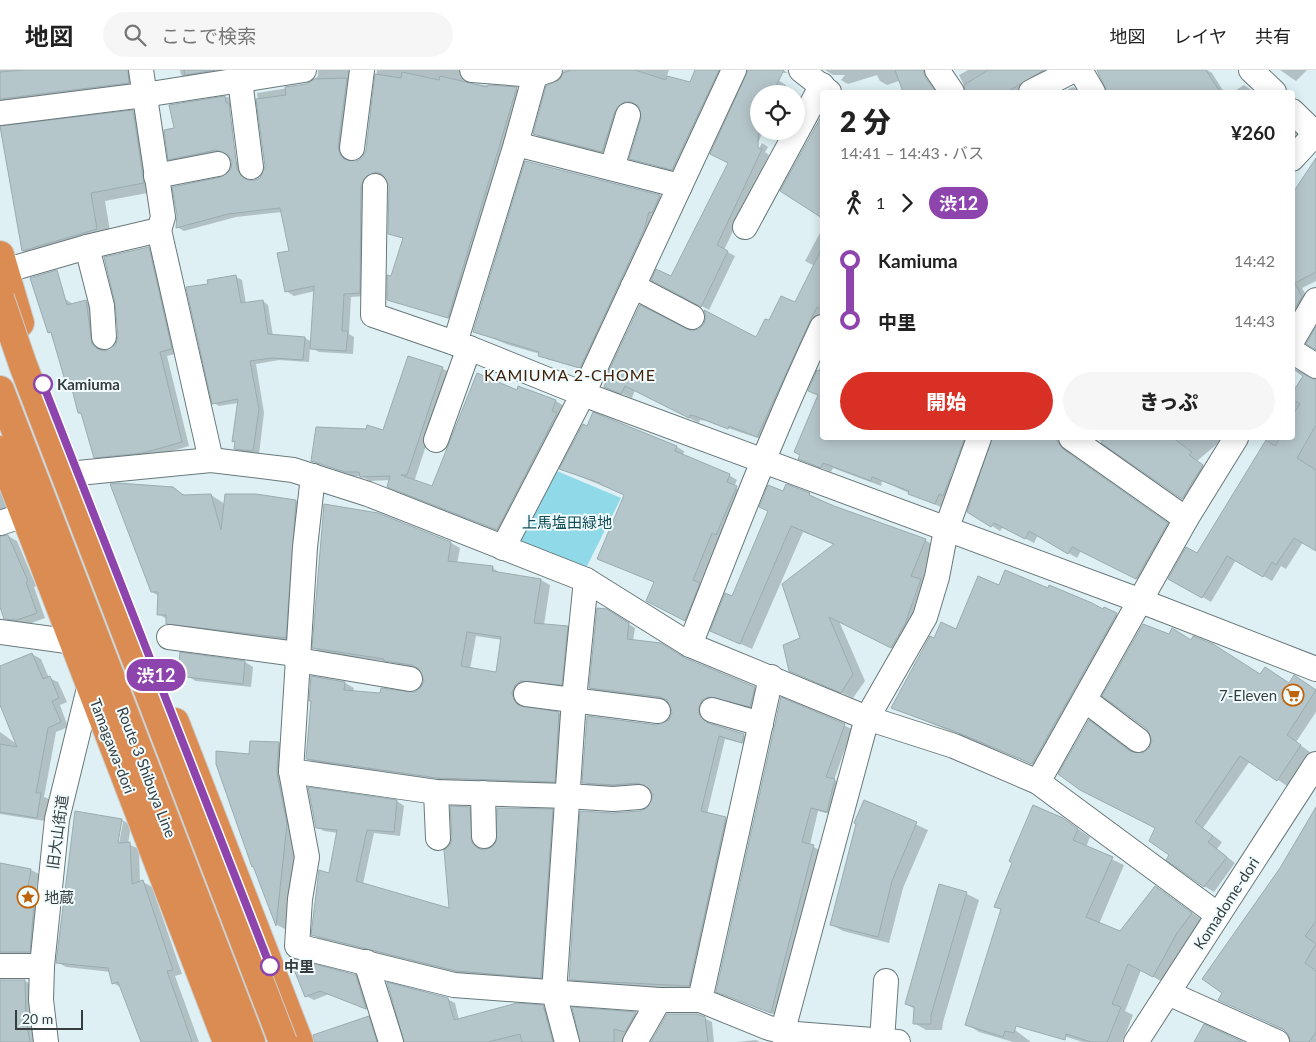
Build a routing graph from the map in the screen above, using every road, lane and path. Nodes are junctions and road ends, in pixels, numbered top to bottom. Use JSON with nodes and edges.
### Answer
{"nodes":[{"id":1,"x":140,"y":70,"type":"edge"},
{"id":2,"x":362,"y":70,"type":"edge"},
{"id":3,"x":472,"y":70,"type":"edge"},
{"id":4,"x":734,"y":70,"type":"edge"},
{"id":5,"x":801,"y":70,"type":"edge"},
{"id":6,"x":937,"y":70,"type":"edge"},
{"id":7,"x":1074,"y":70,"type":"edge"},
{"id":8,"x":1080,"y":70,"type":"edge"},
{"id":9,"x":1251,"y":70,"type":"edge"},
{"id":10,"x":292,"y":71,"type":"edge"},
{"id":11,"x":498,"y":71,"type":"edge"},
{"id":12,"x":542,"y":73,"type":"edge"},
{"id":13,"x":240,"y":80,"type":"junction"},
{"id":14,"x":826,"y":89,"type":"edge"},
{"id":15,"x":951,"y":90,"type":"edge"},
{"id":16,"x":1035,"y":90,"type":"edge"},
{"id":17,"x":1092,"y":90,"type":"edge"},
{"id":18,"x":1272,"y":90,"type":"edge"},
{"id":19,"x":144,"y":95,"type":"junction"},
{"id":20,"x":820,"y":99,"type":"edge"},
{"id":21,"x":0,"y":113,"type":"edge"},
{"id":22,"x":1295,"y":114,"type":"edge"},
{"id":23,"x":628,"y":115,"type":"dead end"},
{"id":24,"x":1316,"y":134,"type":"edge"},
{"id":25,"x":516,"y":144,"type":"junction"},
{"id":26,"x":352,"y":148,"type":"dead end"},
{"id":27,"x":1295,"y":156,"type":"edge"},
{"id":28,"x":218,"y":164,"type":"dead end"},
{"id":29,"x":251,"y":167,"type":"dead end"},
{"id":30,"x":612,"y":168,"type":"junction"},
{"id":31,"x":156,"y":176,"type":"junction"},
{"id":32,"x":376,"y":186,"type":"dead end"},
{"id":33,"x":680,"y":186,"type":"junction"},
{"id":34,"x":745,"y":227,"type":"dead end"},
{"id":35,"x":159,"y":230,"type":"junction"},
{"id":36,"x":87,"y":246,"type":"junction"},
{"id":37,"x":2,"y":263,"type":"edge"},
{"id":38,"x":633,"y":286,"type":"junction"},
{"id":39,"x":0,"y":298,"type":"edge"},
{"id":40,"x":1316,"y":300,"type":"edge"},
{"id":41,"x":692,"y":317,"type":"dead end"},
{"id":42,"x":820,"y":331,"type":"edge"},
{"id":43,"x":1295,"y":336,"type":"edge"},
{"id":44,"x":104,"y":337,"type":"dead end"},
{"id":45,"x":462,"y":346,"type":"junction"},
{"id":46,"x":1295,"y":352,"type":"edge"},
{"id":47,"x":1316,"y":366,"type":"edge"},
{"id":48,"x":0,"y":390,"type":"edge"},
{"id":49,"x":583,"y":394,"type":"junction"},
{"id":50,"x":436,"y":440,"type":"dead end"},
{"id":51,"x":978,"y":440,"type":"edge"},
{"id":52,"x":1074,"y":440,"type":"edge"},
{"id":53,"x":1235,"y":440,"type":"edge"},
{"id":54,"x":0,"y":450,"type":"edge"},
{"id":55,"x":211,"y":460,"type":"junction"},
{"id":56,"x":763,"y":460,"type":"junction"},
{"id":57,"x":78,"y":473,"type":"junction"},
{"id":58,"x":313,"y":476,"type":"junction"},
{"id":59,"x":1186,"y":518,"type":"junction"},
{"id":60,"x":12,"y":519,"type":"edge"},
{"id":61,"x":946,"y":530,"type":"junction"},
{"id":62,"x":503,"y":548,"type":"junction"},
{"id":63,"x":586,"y":580,"type":"junction"},
{"id":64,"x":1141,"y":601,"type":"junction"},
{"id":65,"x":0,"y":632,"type":"edge"},
{"id":66,"x":169,"y":637,"type":"dead end"},
{"id":67,"x":74,"y":642,"type":"junction"},
{"id":68,"x":690,"y":645,"type":"junction"},
{"id":69,"x":298,"y":660,"type":"junction"},
{"id":70,"x":1316,"y":669,"type":"edge"},
{"id":71,"x":771,"y":677,"type":"junction"},
{"id":72,"x":410,"y":680,"type":"dead end"},
{"id":73,"x":90,"y":684,"type":"junction"},
{"id":74,"x":526,"y":694,"type":"dead end"},
{"id":75,"x":574,"y":699,"type":"junction"},
{"id":76,"x":1085,"y":700,"type":"junction"},
{"id":77,"x":712,"y":710,"type":"dead end"},
{"id":78,"x":658,"y":711,"type":"dead end"},
{"id":79,"x":866,"y":718,"type":"junction"},
{"id":80,"x":761,"y":724,"type":"junction"},
{"id":81,"x":1138,"y":740,"type":"dead end"},
{"id":82,"x":1316,"y":764,"type":"edge"},
{"id":83,"x":291,"y":771,"type":"junction"},
{"id":84,"x":1038,"y":782,"type":"junction"},
{"id":85,"x":436,"y":792,"type":"junction"},
{"id":86,"x":483,"y":793,"type":"junction"},
{"id":87,"x":568,"y":796,"type":"junction"},
{"id":88,"x":639,"y":797,"type":"dead end"},
{"id":89,"x":484,"y":836,"type":"dead end"},
{"id":90,"x":438,"y":838,"type":"dead end"},
{"id":91,"x":1218,"y":915,"type":"junction"},
{"id":92,"x":366,"y":962,"type":"junction"},
{"id":93,"x":0,"y":966,"type":"edge"},
{"id":94,"x":42,"y":966,"type":"junction"},
{"id":95,"x":886,"y":981,"type":"dead end"},
{"id":96,"x":554,"y":993,"type":"junction"},
{"id":97,"x":1168,"y":993,"type":"junction"},
{"id":98,"x":659,"y":1000,"type":"junction"},
{"id":99,"x":700,"y":1000,"type":"junction"},
{"id":100,"x":784,"y":1036,"type":"edge"},
{"id":101,"x":638,"y":1040,"type":"edge"},
{"id":102,"x":890,"y":1041,"type":"edge"},
{"id":103,"x":46,"y":1042,"type":"edge"},
{"id":104,"x":227,"y":1042,"type":"edge"},
{"id":105,"x":251,"y":1042,"type":"edge"},
{"id":106,"x":283,"y":1042,"type":"edge"},
{"id":107,"x":299,"y":1042,"type":"edge"},
{"id":108,"x":391,"y":1042,"type":"edge"},
{"id":109,"x":568,"y":1042,"type":"edge"},
{"id":110,"x":1136,"y":1042,"type":"edge"},
{"id":111,"x":1277,"y":1042,"type":"edge"}],
"edges":[{"from":1,"to":19,"type":"street"},
{"from":2,"to":26,"type":"street"},
{"from":3,"to":11,"type":"street"},
{"from":4,"to":33,"type":"street"},
{"from":5,"to":14,"type":"street"},
{"from":6,"to":15,"type":"street"},
{"from":7,"to":16,"type":"street"},
{"from":8,"to":17,"type":"street"},
{"from":9,"to":18,"type":"street"},
{"from":10,"to":13,"type":"street"},
{"from":11,"to":12,"type":"street"},
{"from":12,"to":25,"type":"street"},
{"from":13,"to":19,"type":"street"},
{"from":13,"to":29,"type":"street"},
{"from":19,"to":21,"type":"street"},
{"from":19,"to":31,"type":"street"},
{"from":20,"to":34,"type":"street"},
{"from":22,"to":24,"type":"street"},
{"from":23,"to":30,"type":"street"},
{"from":24,"to":27,"type":"street"},
{"from":25,"to":30,"type":"street"},
{"from":25,"to":45,"type":"street"},
{"from":28,"to":31,"type":"street"},
{"from":30,"to":33,"type":"street"},
{"from":31,"to":35,"type":"street"},
{"from":32,"to":45,"type":"street"},
{"from":33,"to":38,"type":"street"},
{"from":35,"to":36,"type":"street"},
{"from":35,"to":55,"type":"street"},
{"from":36,"to":37,"type":"street"},
{"from":36,"to":44,"type":"street"},
{"from":37,"to":57,"type":"highway"},
{"from":38,"to":41,"type":"street"},
{"from":38,"to":49,"type":"street"},
{"from":39,"to":106,"type":"highway","name":"Route 3 Shibuya Line","bridge":true},
{"from":40,"to":43,"type":"street"},
{"from":42,"to":56,"type":"street"},
{"from":45,"to":49,"type":"street"},
{"from":45,"to":50,"type":"street"},
{"from":46,"to":47,"type":"street"},
{"from":48,"to":105,"type":"highway","name":"Route 3 Shibuya Line"},
{"from":49,"to":56,"type":"street"},
{"from":49,"to":62,"type":"street"},
{"from":51,"to":61,"type":"street"},
{"from":52,"to":59,"type":"street"},
{"from":53,"to":59,"type":"street"},
{"from":54,"to":60,"type":"highway","name":"Tamagawa-dori"},
{"from":55,"to":57,"type":"street"},
{"from":55,"to":58,"type":"street"},
{"from":56,"to":61,"type":"street"},
{"from":56,"to":68,"type":"street"},
{"from":57,"to":107,"type":"highway"},
{"from":58,"to":62,"type":"street"},
{"from":58,"to":69,"type":"street"},
{"from":59,"to":64,"type":"street"},
{"from":60,"to":67,"type":"highway","name":"Tamagawa-dori"},
{"from":61,"to":64,"type":"street"},
{"from":61,"to":79,"type":"street"},
{"from":62,"to":63,"type":"street"},
{"from":63,"to":68,"type":"street"},
{"from":63,"to":75,"type":"street"},
{"from":64,"to":70,"type":"street"},
{"from":64,"to":76,"type":"street"},
{"from":65,"to":67,"type":"street"},
{"from":66,"to":69,"type":"street"},
{"from":67,"to":73,"type":"highway","name":"Tamagawa-dori"},
{"from":68,"to":71,"type":"street"},
{"from":69,"to":72,"type":"street"},
{"from":69,"to":83,"type":"street"},
{"from":71,"to":79,"type":"street"},
{"from":71,"to":80,"type":"street"},
{"from":73,"to":94,"type":"street","name":"旧大山街道"},
{"from":73,"to":104,"type":"highway","name":"Tamagawa-dori"},
{"from":74,"to":75,"type":"street"},
{"from":75,"to":78,"type":"street"},
{"from":75,"to":87,"type":"street"},
{"from":76,"to":81,"type":"street"},
{"from":76,"to":84,"type":"street"},
{"from":77,"to":80,"type":"street"},
{"from":79,"to":84,"type":"street"},
{"from":79,"to":100,"type":"street"},
{"from":80,"to":99,"type":"street"},
{"from":82,"to":91,"type":"street","name":"Komadome-dori"},
{"from":83,"to":85,"type":"street"},
{"from":83,"to":92,"type":"street"},
{"from":84,"to":91,"type":"street"},
{"from":85,"to":86,"type":"street"},
{"from":85,"to":90,"type":"street"},
{"from":86,"to":87,"type":"street"},
{"from":86,"to":89,"type":"street"},
{"from":87,"to":88,"type":"street"},
{"from":87,"to":96,"type":"street"},
{"from":91,"to":97,"type":"street","name":"Komadome-dori"},
{"from":92,"to":96,"type":"street"},
{"from":92,"to":108,"type":"street"},
{"from":93,"to":94,"type":"street"},
{"from":94,"to":103,"type":"street","name":"旧大山街道"},
{"from":95,"to":102,"type":"street"},
{"from":96,"to":98,"type":"street"},
{"from":96,"to":109,"type":"street"},
{"from":97,"to":110,"type":"street","name":"Komadome-dori"},
{"from":97,"to":111,"type":"street"},
{"from":98,"to":99,"type":"street"},
{"from":98,"to":101,"type":"street"},
{"from":99,"to":100,"type":"street"},
{"from":100,"to":102,"type":"street"}]}
